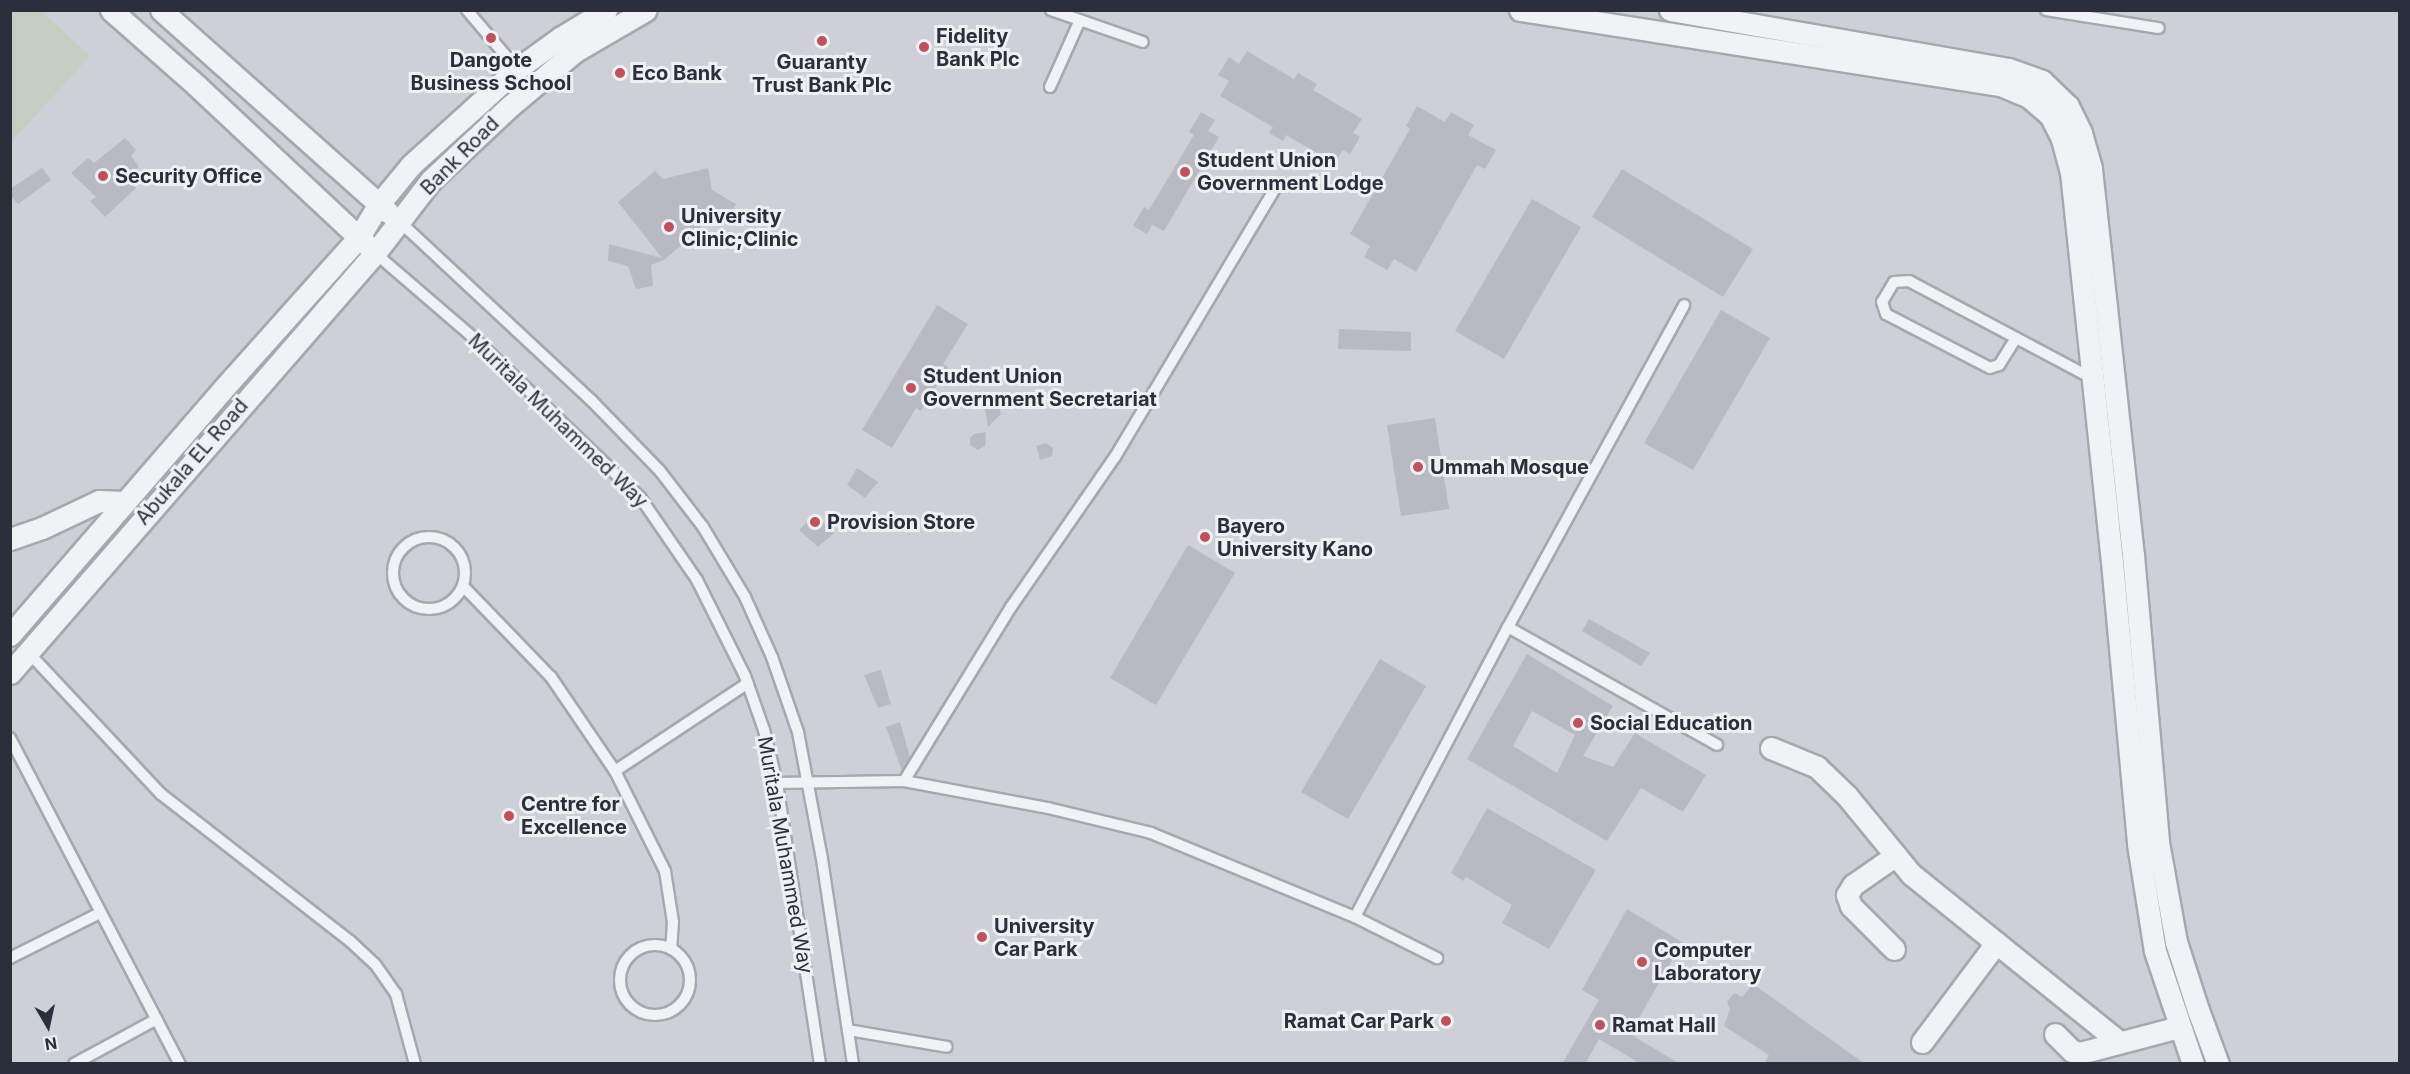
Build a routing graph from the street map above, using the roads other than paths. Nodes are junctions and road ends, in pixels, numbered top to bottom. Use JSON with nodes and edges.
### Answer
{"nodes":[{"id":1,"x":111,"y":10,"type":"edge"},
{"id":2,"x":161,"y":10,"type":"edge"},
{"id":3,"x":467,"y":10,"type":"edge"},
{"id":4,"x":606,"y":10,"type":"edge"},
{"id":5,"x":646,"y":10,"type":"edge"},
{"id":6,"x":1052,"y":10,"type":"edge"},
{"id":7,"x":1520,"y":10,"type":"edge"},
{"id":8,"x":1670,"y":10,"type":"edge"},
{"id":9,"x":2046,"y":10,"type":"edge"},
{"id":10,"x":1706,"y":13,"type":"edge"},
{"id":11,"x":1080,"y":21,"type":"junction"},
{"id":12,"x":2159,"y":28,"type":"dead end"},
{"id":13,"x":1702,"y":39,"type":"junction"},
{"id":14,"x":1143,"y":42,"type":"dead end"},
{"id":15,"x":517,"y":69,"type":"junction"},
{"id":16,"x":1050,"y":87,"type":"dead end"},
{"id":17,"x":1278,"y":184,"type":"dead end"},
{"id":18,"x":379,"y":204,"type":"junction"},
{"id":19,"x":400,"y":222,"type":"junction"},
{"id":20,"x":358,"y":237,"type":"junction"},
{"id":21,"x":375,"y":253,"type":"junction"},
{"id":22,"x":1684,"y":305,"type":"dead end"},
{"id":23,"x":2016,"y":338,"type":"junction"},
{"id":24,"x":2092,"y":379,"type":"junction"},
{"id":25,"x":125,"y":502,"type":"junction"},
{"id":26,"x":10,"y":539,"type":"edge"},
{"id":27,"x":463,"y":586,"type":"junction"},
{"id":28,"x":14,"y":624,"type":"edge"},
{"id":29,"x":1508,"y":627,"type":"junction"},
{"id":30,"x":28,"y":652,"type":"junction"},
{"id":31,"x":10,"y":673,"type":"edge"},
{"id":32,"x":748,"y":684,"type":"junction"},
{"id":33,"x":10,"y":738,"type":"edge"},
{"id":34,"x":1717,"y":745,"type":"dead end"},
{"id":35,"x":1771,"y":748,"type":"dead end"},
{"id":36,"x":615,"y":771,"type":"junction"},
{"id":37,"x":807,"y":780,"type":"junction"},
{"id":38,"x":904,"y":781,"type":"junction"},
{"id":39,"x":777,"y":783,"type":"junction"},
{"id":40,"x":2148,"y":843,"type":"junction"},
{"id":41,"x":1896,"y":855,"type":"junction"},
{"id":42,"x":100,"y":913,"type":"junction"},
{"id":43,"x":1355,"y":917,"type":"junction"},
{"id":44,"x":1996,"y":943,"type":"junction"},
{"id":45,"x":671,"y":949,"type":"junction"},
{"id":46,"x":1894,"y":949,"type":"dead end"},
{"id":47,"x":10,"y":958,"type":"edge"},
{"id":48,"x":1437,"y":958,"type":"dead end"},
{"id":49,"x":157,"y":1019,"type":"junction"},
{"id":50,"x":2179,"y":1027,"type":"junction"},
{"id":51,"x":848,"y":1030,"type":"junction"},
{"id":52,"x":2055,"y":1034,"type":"dead end"},
{"id":53,"x":1922,"y":1042,"type":"dead end"},
{"id":54,"x":2120,"y":1042,"type":"junction"},
{"id":55,"x":947,"y":1047,"type":"dead end"},
{"id":56,"x":74,"y":1064,"type":"edge"},
{"id":57,"x":180,"y":1064,"type":"edge"},
{"id":58,"x":415,"y":1064,"type":"edge"},
{"id":59,"x":820,"y":1064,"type":"edge"},
{"id":60,"x":853,"y":1064,"type":"edge"},
{"id":61,"x":2193,"y":1064,"type":"edge"},
{"id":62,"x":2218,"y":1064,"type":"edge"}],
"edges":[{"from":1,"to":20,"type":"street","name":"Muritala Muhammed Way"},
{"from":2,"to":18,"type":"street"},
{"from":3,"to":15,"type":"lane"},
{"from":4,"to":15,"type":"street"},
{"from":5,"to":19,"type":"street","name":"Bank Road"},
{"from":6,"to":11,"type":"lane"},
{"from":7,"to":13,"type":"street"},
{"from":8,"to":10,"type":"street"},
{"from":9,"to":12,"type":"lane"},
{"from":10,"to":13,"type":"street"},
{"from":10,"to":40,"type":"street"},
{"from":11,"to":14,"type":"lane"},
{"from":11,"to":16,"type":"lane"},
{"from":13,"to":24,"type":"street"},
{"from":15,"to":18,"type":"street"},
{"from":17,"to":38,"type":"lane"},
{"from":18,"to":19,"type":"street"},
{"from":18,"to":20,"type":"street"},
{"from":19,"to":21,"type":"street","name":"Bank Road"},
{"from":19,"to":37,"type":"lane"},
{"from":20,"to":21,"type":"street","name":"Muritala Muhammed Way"},
{"from":20,"to":25,"type":"street"},
{"from":21,"to":30,"type":"street","name":"Abukala EL Road"},
{"from":21,"to":32,"type":"lane","name":"Muritala Muhammed Way"},
{"from":22,"to":29,"type":"lane"},
{"from":23,"to":23,"type":"lane"},
{"from":23,"to":24,"type":"lane"},
{"from":24,"to":40,"type":"street"},
{"from":25,"to":26,"type":"street"},
{"from":25,"to":28,"type":"street"},
{"from":27,"to":27,"type":"lane"},
{"from":27,"to":36,"type":"lane"},
{"from":29,"to":34,"type":"lane"},
{"from":29,"to":43,"type":"lane"},
{"from":30,"to":31,"type":"street","name":"Abukala EL Road"},
{"from":30,"to":58,"type":"lane"},
{"from":32,"to":36,"type":"lane"},
{"from":32,"to":39,"type":"lane","name":"Muritala Muhammed Way"},
{"from":33,"to":42,"type":"lane"},
{"from":35,"to":41,"type":"street"},
{"from":36,"to":45,"type":"lane"},
{"from":37,"to":38,"type":"lane"},
{"from":37,"to":39,"type":"lane"},
{"from":37,"to":51,"type":"lane"},
{"from":38,"to":43,"type":"lane"},
{"from":39,"to":59,"type":"lane","name":"Muritala Muhammed Way"},
{"from":40,"to":50,"type":"street"},
{"from":40,"to":62,"type":"street"},
{"from":41,"to":44,"type":"street"},
{"from":41,"to":46,"type":"street"},
{"from":42,"to":47,"type":"lane"},
{"from":42,"to":49,"type":"lane"},
{"from":43,"to":48,"type":"lane"},
{"from":44,"to":53,"type":"street"},
{"from":44,"to":54,"type":"street"},
{"from":45,"to":45,"type":"lane"},
{"from":49,"to":56,"type":"lane"},
{"from":49,"to":57,"type":"lane"},
{"from":50,"to":54,"type":"street"},
{"from":50,"to":61,"type":"street"},
{"from":51,"to":55,"type":"lane"},
{"from":51,"to":60,"type":"lane"},
{"from":52,"to":54,"type":"street"}]}
